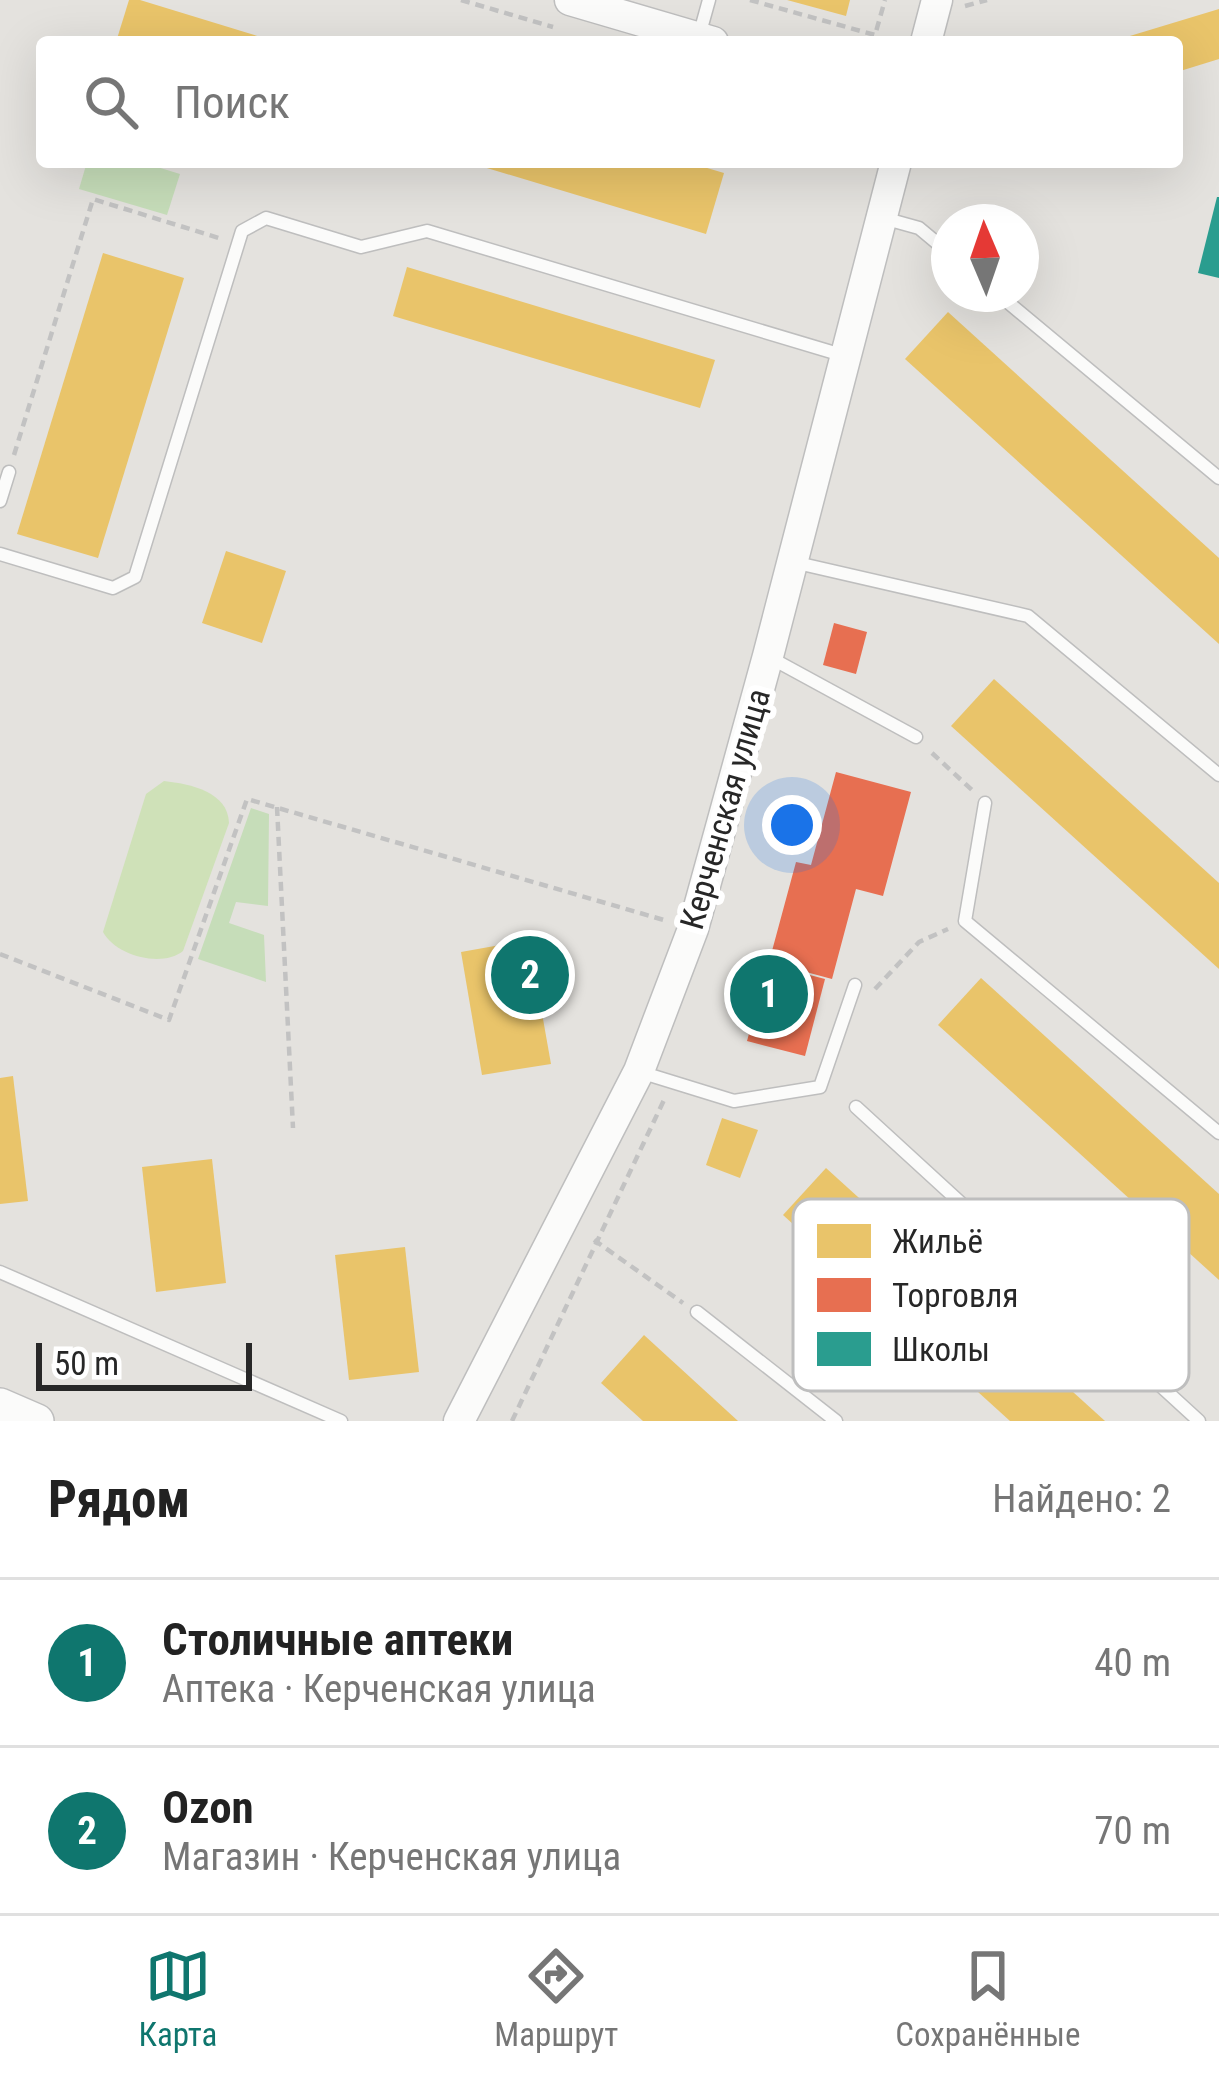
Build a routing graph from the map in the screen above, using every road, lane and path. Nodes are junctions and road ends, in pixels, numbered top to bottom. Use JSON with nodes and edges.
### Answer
{"nodes":[{"id":1,"x":461,"y":0,"type":"edge"},
{"id":2,"x":709,"y":0,"type":"edge"},
{"id":3,"x":750,"y":0,"type":"edge"},
{"id":4,"x":885,"y":0,"type":"edge"},
{"id":5,"x":987,"y":0,"type":"edge"},
{"id":6,"x":951,"y":3,"type":"edge"},
{"id":7,"x":567,"y":15,"type":"edge"},
{"id":8,"x":684,"y":36,"type":"edge"},
{"id":9,"x":706,"y":36,"type":"edge"},
{"id":10,"x":867,"y":36,"type":"edge"},
{"id":11,"x":875,"y":36,"type":"edge"},
{"id":12,"x":930,"y":36,"type":"edge"},
{"id":13,"x":894,"y":168,"type":"edge"},
{"id":14,"x":882,"y":218,"type":"junction"},
{"id":15,"x":931,"y":237,"type":"edge"},
{"id":16,"x":238,"y":244,"type":"junction"},
{"id":17,"x":1020,"y":312,"type":"edge"},
{"id":18,"x":846,"y":357,"type":"junction"},
{"id":19,"x":9,"y":472,"type":"joint"},
{"id":20,"x":1219,"y":478,"type":"edge"},
{"id":21,"x":0,"y":501,"type":"edge"},
{"id":22,"x":0,"y":554,"type":"edge"},
{"id":23,"x":793,"y":562,"type":"junction"},
{"id":24,"x":768,"y":656,"type":"junction"},
{"id":25,"x":916,"y":737,"type":"joint"},
{"id":26,"x":1219,"y":775,"type":"edge"},
{"id":27,"x":985,"y":803,"type":"joint"},
{"id":28,"x":277,"y":807,"type":"junction"},
{"id":29,"x":965,"y":921,"type":"junction"},
{"id":30,"x":692,"y":929,"type":"junction"},
{"id":31,"x":0,"y":954,"type":"edge"},
{"id":32,"x":855,"y":985,"type":"dead end"},
{"id":33,"x":842,"y":1024,"type":"junction"},
{"id":34,"x":639,"y":1071,"type":"junction"},
{"id":35,"x":672,"y":1084,"type":"junction"},
{"id":36,"x":856,"y":1107,"type":"dead end"},
{"id":37,"x":293,"y":1128,"type":"dead end"},
{"id":38,"x":1219,"y":1133,"type":"edge"},
{"id":39,"x":956,"y":1199,"type":"edge"},
{"id":40,"x":564,"y":1221,"type":"junction"},
{"id":41,"x":595,"y":1241,"type":"junction"},
{"id":42,"x":0,"y":1272,"type":"edge"},
{"id":43,"x":697,"y":1312,"type":"joint"},
{"id":44,"x":793,"y":1387,"type":"edge"},
{"id":45,"x":798,"y":1391,"type":"edge"},
{"id":46,"x":1166,"y":1391,"type":"edge"},
{"id":47,"x":0,"y":1405,"type":"edge"},
{"id":48,"x":37,"y":1421,"type":"edge"},
{"id":49,"x":341,"y":1421,"type":"edge"},
{"id":50,"x":459,"y":1421,"type":"edge"},
{"id":51,"x":512,"y":1421,"type":"edge"},
{"id":52,"x":836,"y":1421,"type":"edge"},
{"id":53,"x":1199,"y":1421,"type":"edge"}],
"edges":[{"from":1,"to":7,"type":"path"},
{"from":2,"to":9,"type":"lane"},
{"from":3,"to":10,"type":"path"},
{"from":4,"to":11,"type":"path"},
{"from":5,"to":6,"type":"path"},
{"from":6,"to":12,"type":"street"},
{"from":7,"to":8,"type":"street"},
{"from":13,"to":14,"type":"street","name":"Керченская улица"},
{"from":14,"to":15,"type":"lane"},
{"from":14,"to":18,"type":"street","name":"Керченская улица"},
{"from":16,"to":18,"type":"lane"},
{"from":16,"to":19,"type":"path"},
{"from":16,"to":22,"type":"lane"},
{"from":17,"to":20,"type":"lane"},
{"from":18,"to":23,"type":"street","name":"Керченская улица"},
{"from":19,"to":21,"type":"lane"},
{"from":23,"to":24,"type":"street","name":"Керченская улица"},
{"from":23,"to":26,"type":"lane"},
{"from":24,"to":25,"type":"lane"},
{"from":24,"to":30,"type":"street","name":"Керченская улица"},
{"from":25,"to":27,"type":"path"},
{"from":27,"to":29,"type":"lane"},
{"from":28,"to":30,"type":"path"},
{"from":28,"to":31,"type":"path"},
{"from":28,"to":37,"type":"path"},
{"from":29,"to":33,"type":"path"},
{"from":29,"to":38,"type":"lane"},
{"from":30,"to":34,"type":"street","name":"Керченская улица"},
{"from":32,"to":33,"type":"lane"},
{"from":33,"to":35,"type":"lane"},
{"from":34,"to":35,"type":"lane"},
{"from":34,"to":40,"type":"street","name":"Керченская улица"},
{"from":35,"to":41,"type":"path"},
{"from":36,"to":39,"type":"lane"},
{"from":40,"to":41,"type":"path"},
{"from":40,"to":50,"type":"street","name":"Керченская улица"},
{"from":41,"to":43,"type":"path"},
{"from":41,"to":51,"type":"path"},
{"from":42,"to":49,"type":"lane"},
{"from":43,"to":44,"type":"lane"},
{"from":45,"to":52,"type":"lane"},
{"from":46,"to":53,"type":"lane"},
{"from":47,"to":48,"type":"main road"}]}
